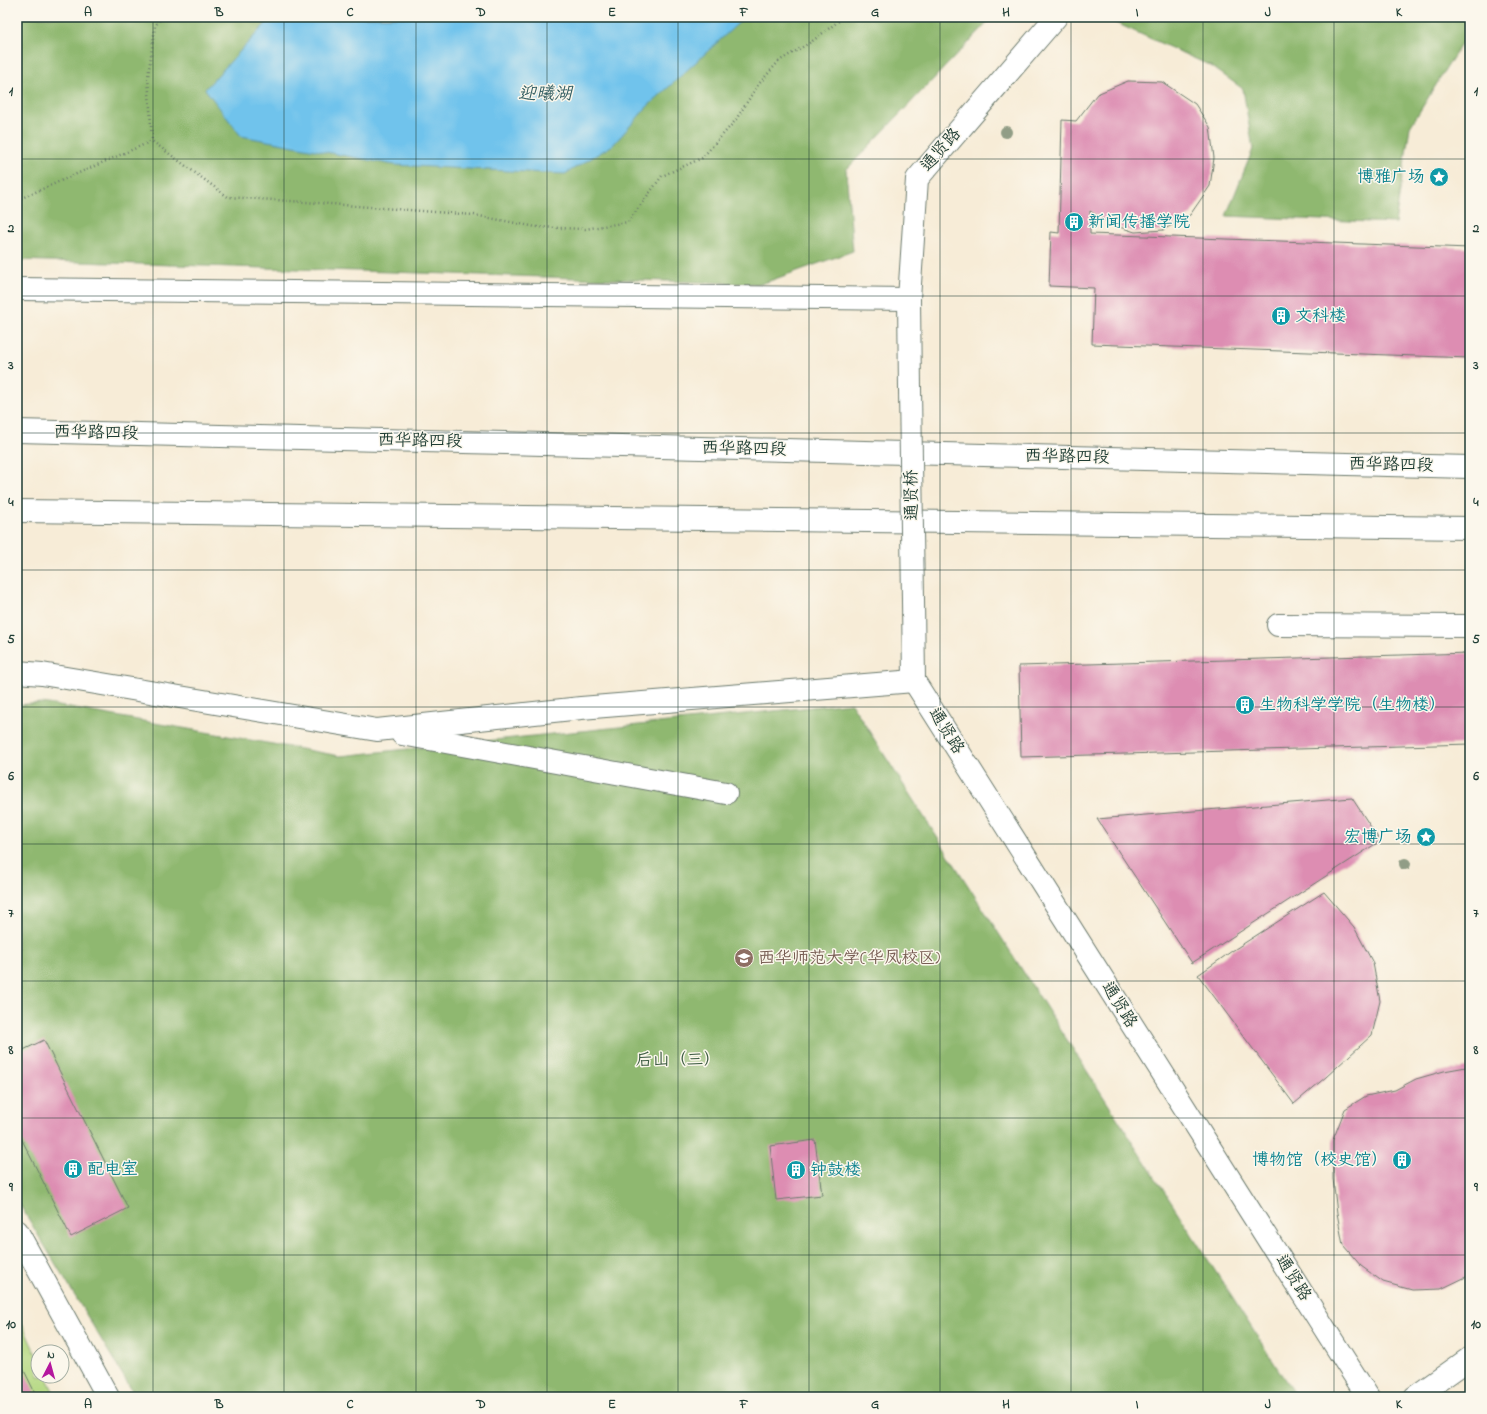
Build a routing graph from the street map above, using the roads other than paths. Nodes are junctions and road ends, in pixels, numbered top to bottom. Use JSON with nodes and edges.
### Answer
{"nodes":[{"id":1,"x":1056,"y":17,"type":"edge"},
{"id":2,"x":17,"y":289,"type":"edge"},
{"id":3,"x":908,"y":299,"type":"junction"},
{"id":4,"x":910,"y":389,"type":"joint"},
{"id":5,"x":17,"y":431,"type":"edge"},
{"id":6,"x":1470,"y":467,"type":"edge"},
{"id":7,"x":17,"y":511,"type":"edge"},
{"id":8,"x":1470,"y":528,"type":"edge"},
{"id":9,"x":1278,"y":625,"type":"dead end"},
{"id":10,"x":1470,"y":626,"type":"edge"},
{"id":11,"x":17,"y":672,"type":"edge"},
{"id":12,"x":914,"y":681,"type":"junction"},
{"id":13,"x":377,"y":730,"type":"junction"},
{"id":14,"x":726,"y":793,"type":"dead end"},
{"id":15,"x":17,"y":1231,"type":"edge"},
{"id":16,"x":1470,"y":1358,"type":"edge"},
{"id":17,"x":108,"y":1397,"type":"edge"},
{"id":18,"x":1368,"y":1397,"type":"edge"},
{"id":19,"x":1415,"y":1397,"type":"edge"}],
"edges":[{"from":1,"to":3,"type":"street","name":"通贤路"},
{"from":2,"to":3,"type":"street"},
{"from":3,"to":4,"type":"street","name":"通贤路"},
{"from":4,"to":12,"type":"street","name":"通贤桥","bridge":true},
{"from":5,"to":6,"type":"street","name":"西华路四段"},
{"from":7,"to":8,"type":"street"},
{"from":9,"to":10,"type":"street"},
{"from":11,"to":13,"type":"street"},
{"from":12,"to":13,"type":"street"},
{"from":12,"to":18,"type":"street","name":"通贤路"},
{"from":13,"to":14,"type":"street"},
{"from":15,"to":17,"type":"street"},
{"from":16,"to":19,"type":"street"}]}
